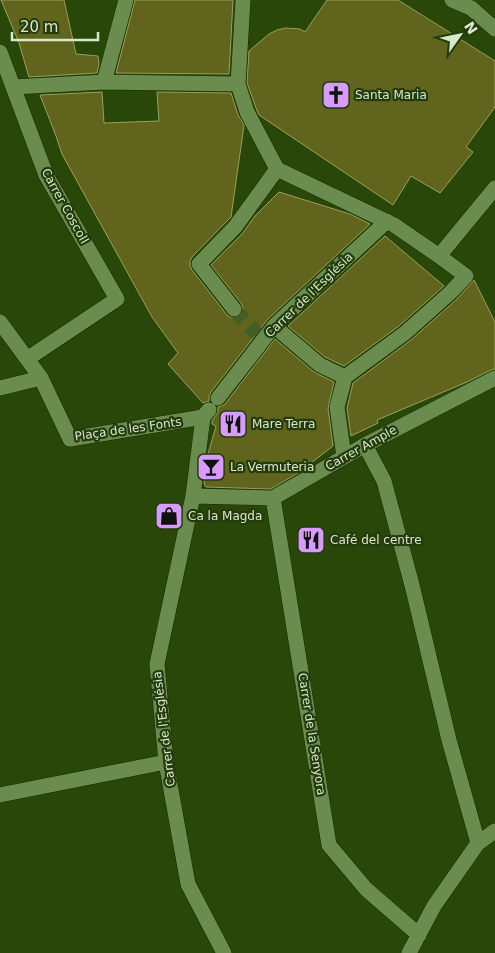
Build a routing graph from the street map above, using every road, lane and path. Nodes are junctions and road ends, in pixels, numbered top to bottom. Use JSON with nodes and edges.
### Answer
{"nodes":[{"id":1,"x":126,"y":0,"type":"edge"},
{"id":2,"x":243,"y":0,"type":"edge"},
{"id":3,"x":452,"y":0,"type":"edge"},
{"id":4,"x":495,"y":29,"type":"edge"},
{"id":5,"x":0,"y":52,"type":"edge"},
{"id":6,"x":104,"y":82,"type":"junction"},
{"id":7,"x":238,"y":84,"type":"junction"},
{"id":8,"x":13,"y":86,"type":"junction"},
{"id":9,"x":277,"y":169,"type":"junction"},
{"id":10,"x":495,"y":188,"type":"edge"},
{"id":11,"x":391,"y":223,"type":"junction"},
{"id":12,"x":439,"y":256,"type":"junction"},
{"id":13,"x":234,"y":309,"type":"tunnel mouth"},
{"id":14,"x":0,"y":322,"type":"edge"},
{"id":15,"x":274,"y":326,"type":"junction"},
{"id":16,"x":27,"y":359,"type":"junction"},
{"id":17,"x":345,"y":377,"type":"junction"},
{"id":18,"x":41,"y":378,"type":"junction"},
{"id":19,"x":494,"y":381,"type":"edge"},
{"id":20,"x":0,"y":388,"type":"edge"},
{"id":21,"x":210,"y":409,"type":"junction"},
{"id":22,"x":365,"y":445,"type":"junction"},
{"id":23,"x":344,"y":457,"type":"junction"},
{"id":24,"x":193,"y":496,"type":"junction"},
{"id":25,"x":273,"y":498,"type":"junction"},
{"id":26,"x":166,"y":762,"type":"junction"},
{"id":27,"x":0,"y":795,"type":"edge"},
{"id":28,"x":495,"y":831,"type":"edge"},
{"id":29,"x":478,"y":843,"type":"junction"},
{"id":30,"x":419,"y":935,"type":"junction"},
{"id":31,"x":224,"y":953,"type":"edge"},
{"id":32,"x":409,"y":953,"type":"edge"}],
"edges":[{"from":1,"to":6,"type":"street"},
{"from":2,"to":7,"type":"street"},
{"from":3,"to":4,"type":"street"},
{"from":5,"to":8,"type":"street","name":"Carrer Coscoll"},
{"from":6,"to":7,"type":"street"},
{"from":6,"to":8,"type":"street"},
{"from":7,"to":9,"type":"street"},
{"from":8,"to":16,"type":"street","name":"Carrer Coscoll"},
{"from":9,"to":11,"type":"street"},
{"from":9,"to":13,"type":"street"},
{"from":10,"to":12,"type":"street"},
{"from":11,"to":12,"type":"street"},
{"from":11,"to":15,"type":"street","name":"Carrer de l'Església"},
{"from":12,"to":17,"type":"street"},
{"from":14,"to":16,"type":"street","name":"Plaça de les Fonts"},
{"from":15,"to":17,"type":"street"},
{"from":15,"to":21,"type":"street","name":"Carrer de l'Església"},
{"from":16,"to":18,"type":"street","name":"Plaça de les Fonts"},
{"from":17,"to":23,"type":"street"},
{"from":18,"to":20,"type":"street"},
{"from":18,"to":21,"type":"street","name":"Plaça de les Fonts"},
{"from":19,"to":22,"type":"street","name":"Carrer Ample"},
{"from":21,"to":24,"type":"street","name":"Carrer de l'Església"},
{"from":22,"to":23,"type":"street","name":"Carrer Ample"},
{"from":22,"to":29,"type":"street"},
{"from":23,"to":25,"type":"street","name":"Carrer Ample"},
{"from":24,"to":25,"type":"street"},
{"from":24,"to":26,"type":"street","name":"Carrer de l'Església"},
{"from":25,"to":30,"type":"street","name":"Carrer de la Senyora"},
{"from":26,"to":27,"type":"street"},
{"from":26,"to":31,"type":"street","name":"Carrer de l'Església"},
{"from":28,"to":29,"type":"street"},
{"from":29,"to":30,"type":"street"},
{"from":30,"to":32,"type":"street"}]}
